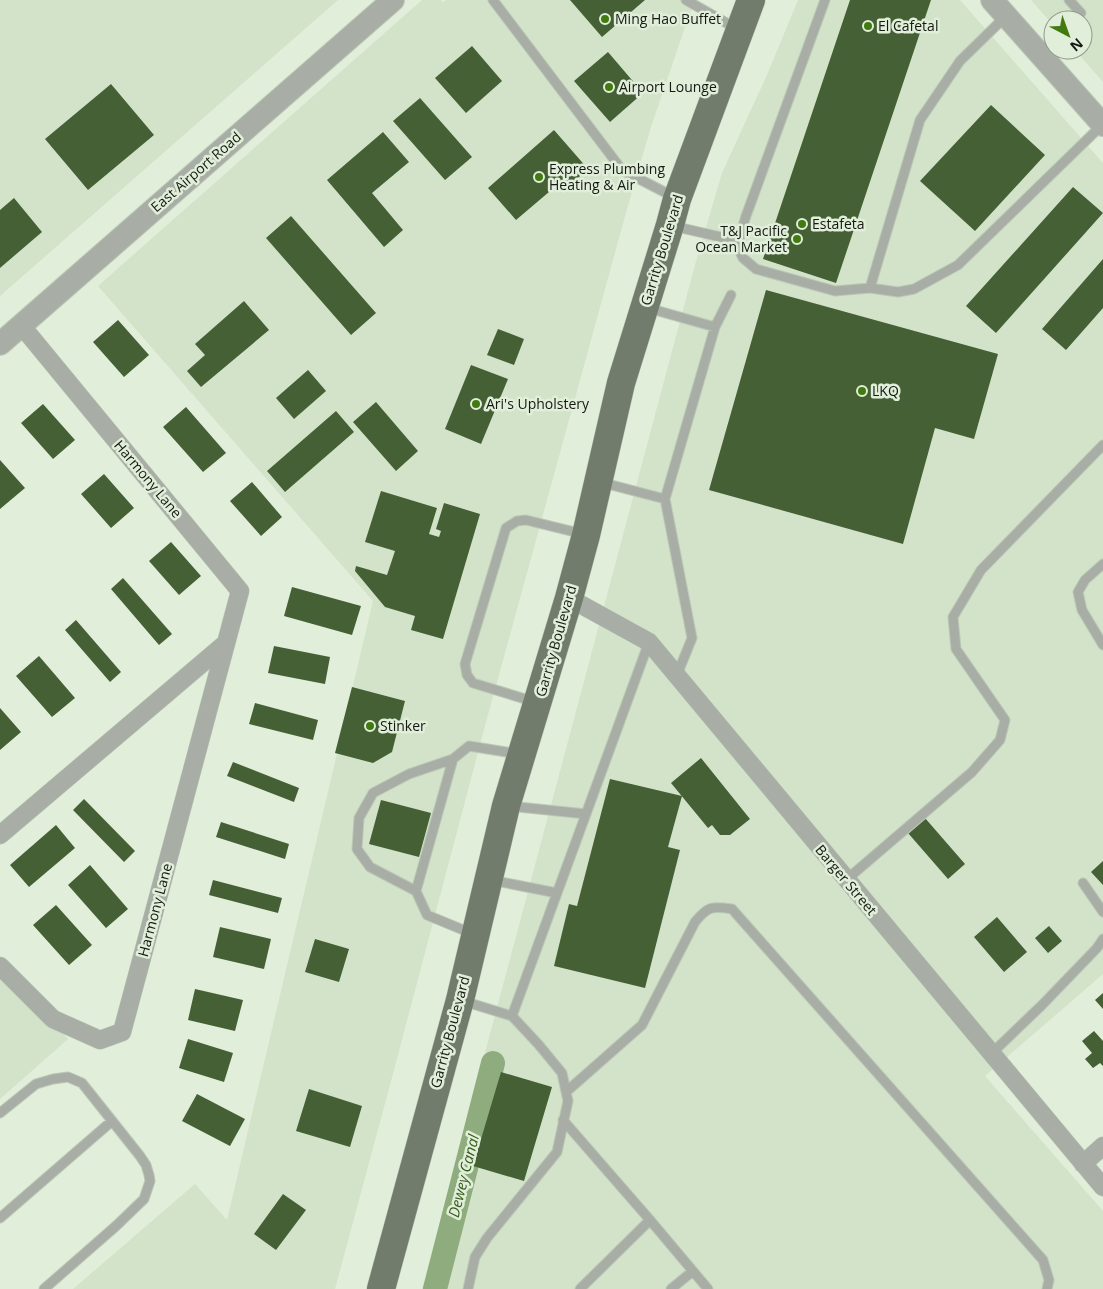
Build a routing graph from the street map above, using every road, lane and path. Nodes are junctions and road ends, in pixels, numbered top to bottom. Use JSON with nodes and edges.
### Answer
{"nodes":[{"id":1,"x":393,"y":0,"type":"edge"},
{"id":2,"x":493,"y":0,"type":"edge"},
{"id":3,"x":686,"y":0,"type":"edge"},
{"id":4,"x":751,"y":0,"type":"edge"},
{"id":5,"x":825,"y":0,"type":"edge"},
{"id":6,"x":1069,"y":0,"type":"edge"},
{"id":7,"x":999,"y":8,"type":"edge"},
{"id":8,"x":1078,"y":10,"type":"edge"},
{"id":9,"x":739,"y":30,"type":"junction"},
{"id":10,"x":1103,"y":124,"type":"edge"},
{"id":11,"x":677,"y":199,"type":"junction"},
{"id":12,"x":670,"y":225,"type":"junction"},
{"id":13,"x":738,"y":241,"type":"junction"},
{"id":14,"x":870,"y":288,"type":"junction"},
{"id":15,"x":731,"y":295,"type":"dead end"},
{"id":16,"x":644,"y":308,"type":"junction"},
{"id":17,"x":21,"y":326,"type":"junction"},
{"id":18,"x":715,"y":327,"type":"junction"},
{"id":19,"x":0,"y":344,"type":"edge"},
{"id":20,"x":1103,"y":445,"type":"edge"},
{"id":21,"x":598,"y":482,"type":"junction"},
{"id":22,"x":665,"y":499,"type":"junction"},
{"id":23,"x":586,"y":535,"type":"junction"},
{"id":24,"x":1103,"y":564,"type":"edge"},
{"id":25,"x":569,"y":598,"type":"junction"},
{"id":26,"x":649,"y":642,"type":"junction"},
{"id":27,"x":226,"y":643,"type":"junction"},
{"id":28,"x":1103,"y":645,"type":"edge"},
{"id":29,"x":677,"y":676,"type":"junction"},
{"id":30,"x":537,"y":703,"type":"junction"},
{"id":31,"x":521,"y":754,"type":"junction"},
{"id":32,"x":453,"y":759,"type":"junction"},
{"id":33,"x":506,"y":806,"type":"junction"},
{"id":34,"x":586,"y":814,"type":"junction"},
{"id":35,"x":0,"y":835,"type":"edge"},
{"id":36,"x":488,"y":879,"type":"junction"},
{"id":37,"x":846,"y":880,"type":"junction"},
{"id":38,"x":1083,"y":883,"type":"dead end"},
{"id":39,"x":416,"y":891,"type":"junction"},
{"id":40,"x":557,"y":893,"type":"junction"},
{"id":41,"x":1103,"y":912,"type":"edge"},
{"id":42,"x":475,"y":935,"type":"junction"},
{"id":43,"x":1103,"y":939,"type":"edge"},
{"id":44,"x":0,"y":966,"type":"edge"},
{"id":45,"x":460,"y":1000,"type":"junction"},
{"id":46,"x":512,"y":1016,"type":"junction"},
{"id":47,"x":991,"y":1054,"type":"junction"},
{"id":48,"x":566,"y":1092,"type":"junction"},
{"id":49,"x":0,"y":1113,"type":"edge"},
{"id":50,"x":563,"y":1120,"type":"junction"},
{"id":51,"x":112,"y":1121,"type":"junction"},
{"id":52,"x":1103,"y":1146,"type":"edge"},
{"id":53,"x":1083,"y":1164,"type":"junction"},
{"id":54,"x":1103,"y":1187,"type":"edge"},
{"id":55,"x":0,"y":1218,"type":"edge"},
{"id":56,"x":650,"y":1220,"type":"junction"},
{"id":57,"x":693,"y":1270,"type":"junction"},
{"id":58,"x":44,"y":1289,"type":"edge"},
{"id":59,"x":381,"y":1289,"type":"edge"},
{"id":60,"x":468,"y":1289,"type":"edge"},
{"id":61,"x":580,"y":1289,"type":"edge"},
{"id":62,"x":671,"y":1289,"type":"edge"},
{"id":63,"x":708,"y":1289,"type":"edge"},
{"id":64,"x":1047,"y":1289,"type":"edge"}],
"edges":[{"from":1,"to":17,"type":"street","name":"East Airport Road"},
{"from":2,"to":11,"type":"lane"},
{"from":3,"to":9,"type":"lane"},
{"from":4,"to":9,"type":"main road","name":"Garrity Boulevard"},
{"from":5,"to":13,"type":"lane"},
{"from":6,"to":8,"type":"lane"},
{"from":7,"to":10,"type":"street"},
{"from":7,"to":14,"type":"lane"},
{"from":9,"to":11,"type":"main road","name":"Garrity Boulevard"},
{"from":10,"to":14,"type":"lane"},
{"from":11,"to":12,"type":"main road","name":"Garrity Boulevard"},
{"from":12,"to":13,"type":"lane"},
{"from":12,"to":16,"type":"main road","name":"Garrity Boulevard"},
{"from":13,"to":14,"type":"lane"},
{"from":15,"to":18,"type":"lane"},
{"from":16,"to":18,"type":"lane"},
{"from":16,"to":21,"type":"main road","name":"Garrity Boulevard"},
{"from":17,"to":19,"type":"street","name":"East Airport Road"},
{"from":17,"to":27,"type":"street","name":"Harmony Lane"},
{"from":18,"to":22,"type":"lane"},
{"from":20,"to":37,"type":"lane"},
{"from":21,"to":22,"type":"lane"},
{"from":21,"to":23,"type":"main road","name":"Garrity Boulevard"},
{"from":22,"to":29,"type":"lane"},
{"from":23,"to":25,"type":"main road","name":"Garrity Boulevard"},
{"from":23,"to":30,"type":"lane"},
{"from":24,"to":28,"type":"lane"},
{"from":25,"to":26,"type":"street","name":"Barger Street"},
{"from":25,"to":30,"type":"main road","name":"Garrity Boulevard"},
{"from":26,"to":29,"type":"street","name":"Barger Street"},
{"from":26,"to":34,"type":"lane"},
{"from":27,"to":35,"type":"street"},
{"from":27,"to":44,"type":"street","name":"Harmony Lane"},
{"from":29,"to":37,"type":"street","name":"Barger Street"},
{"from":30,"to":31,"type":"main road","name":"Garrity Boulevard"},
{"from":31,"to":32,"type":"lane"},
{"from":31,"to":33,"type":"main road","name":"Garrity Boulevard"},
{"from":32,"to":39,"type":"lane"},
{"from":32,"to":39,"type":"lane"},
{"from":33,"to":34,"type":"lane"},
{"from":33,"to":36,"type":"main road","name":"Garrity Boulevard"},
{"from":34,"to":40,"type":"lane"},
{"from":36,"to":40,"type":"lane"},
{"from":36,"to":42,"type":"main road","name":"Garrity Boulevard"},
{"from":37,"to":47,"type":"street","name":"Barger Street"},
{"from":38,"to":41,"type":"lane"},
{"from":39,"to":42,"type":"lane"},
{"from":40,"to":46,"type":"lane"},
{"from":42,"to":45,"type":"main road","name":"Garrity Boulevard"},
{"from":43,"to":47,"type":"lane"},
{"from":45,"to":46,"type":"lane"},
{"from":45,"to":59,"type":"main road","name":"Garrity Boulevard"},
{"from":46,"to":48,"type":"lane"},
{"from":47,"to":53,"type":"street","name":"Barger Street"},
{"from":48,"to":50,"type":"lane"},
{"from":48,"to":64,"type":"lane"},
{"from":49,"to":51,"type":"lane"},
{"from":50,"to":56,"type":"lane"},
{"from":50,"to":60,"type":"lane"},
{"from":51,"to":55,"type":"lane"},
{"from":51,"to":58,"type":"lane"},
{"from":52,"to":53,"type":"street"},
{"from":53,"to":54,"type":"street","name":"Barger Street"},
{"from":56,"to":57,"type":"lane"},
{"from":56,"to":61,"type":"lane"},
{"from":57,"to":62,"type":"lane"},
{"from":57,"to":63,"type":"lane"}]}
